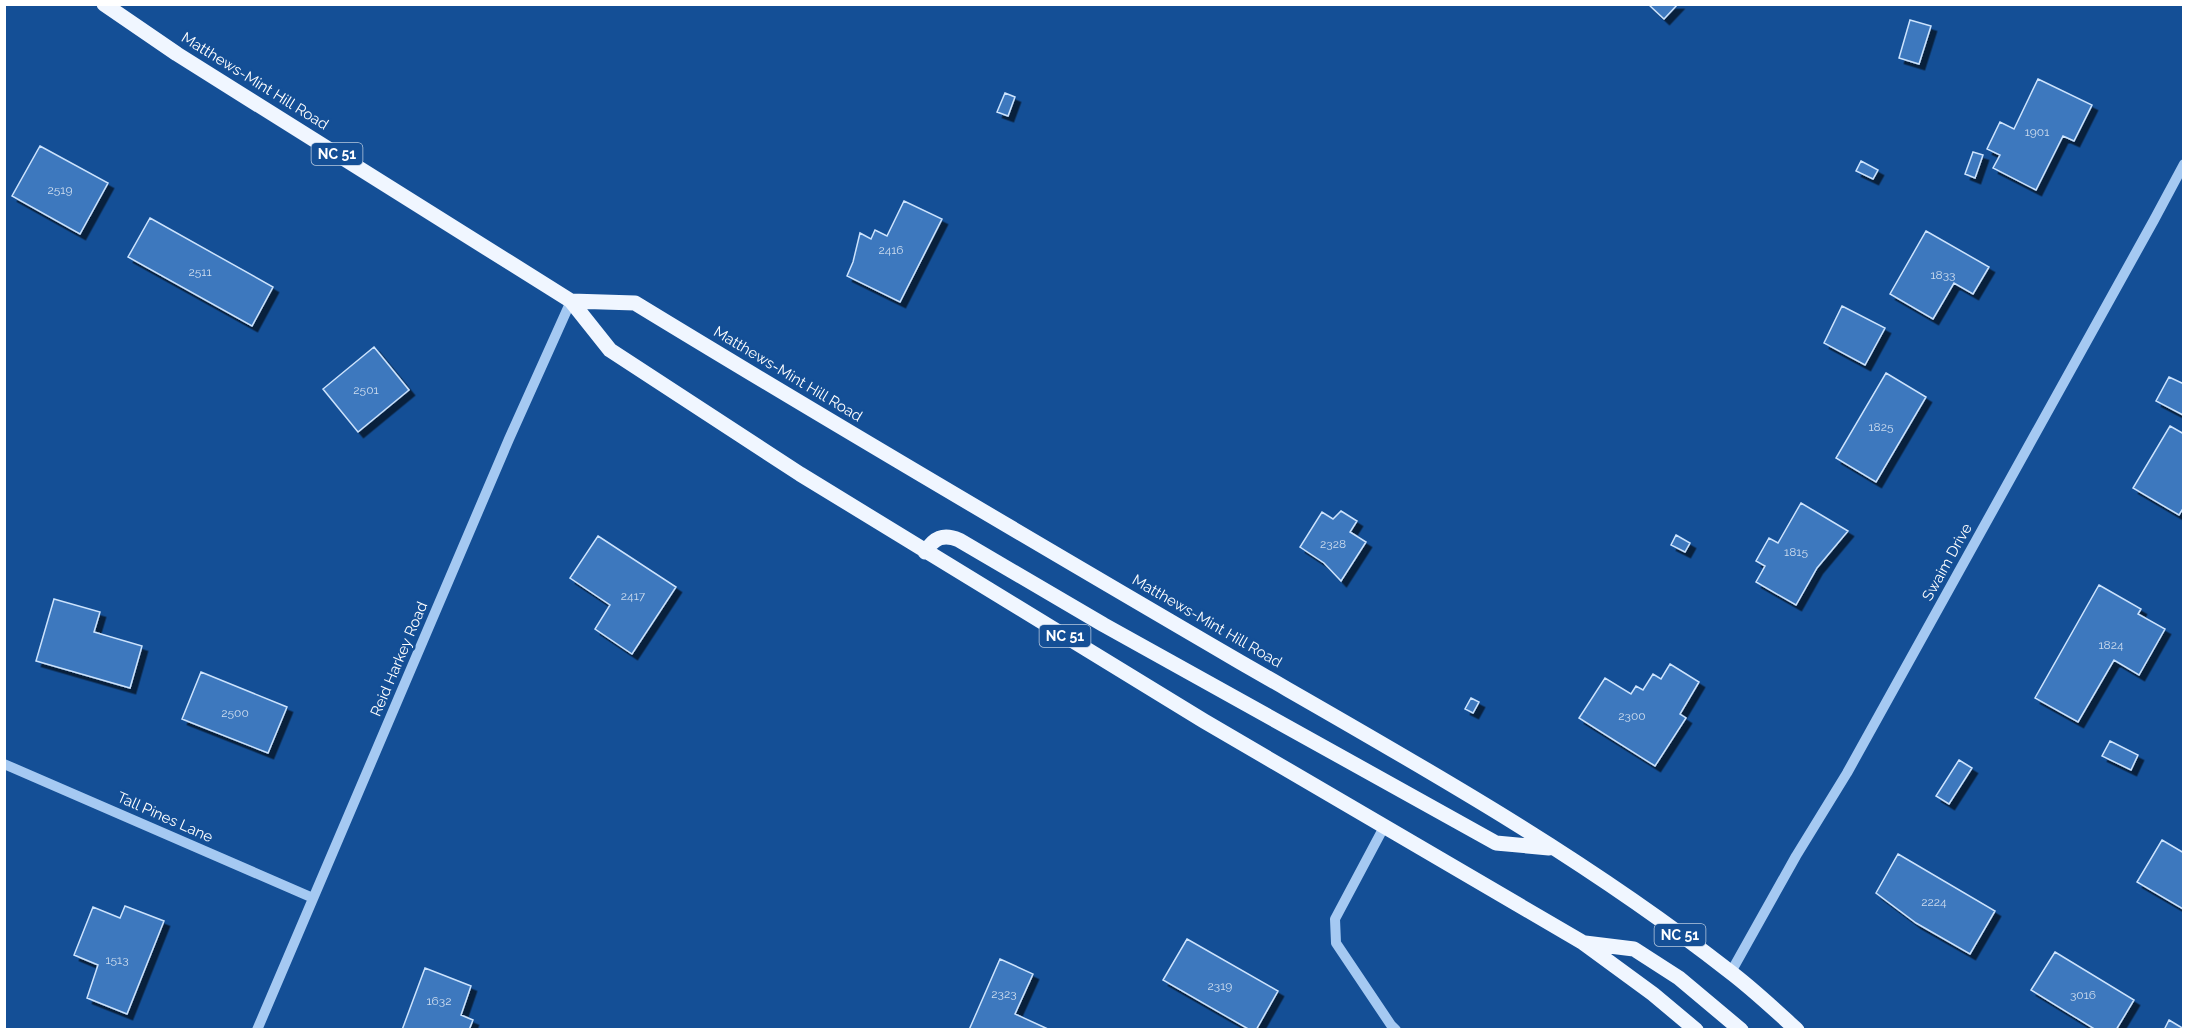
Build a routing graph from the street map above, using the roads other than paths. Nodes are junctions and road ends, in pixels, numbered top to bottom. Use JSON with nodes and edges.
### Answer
{"nodes":[{"id":1,"x":104,"y":4,"type":"edge"},
{"id":2,"x":2184,"y":164,"type":"edge"},
{"id":3,"x":571,"y":301,"type":"junction"},
{"id":4,"x":925,"y":552,"type":"junction"},
{"id":5,"x":4,"y":764,"type":"edge"},
{"id":6,"x":1384,"y":827,"type":"junction"},
{"id":7,"x":1555,"y":849,"type":"junction"},
{"id":8,"x":313,"y":898,"type":"junction"},
{"id":9,"x":1582,"y":942,"type":"junction"},
{"id":10,"x":1731,"y":972,"type":"junction"},
{"id":11,"x":1392,"y":1028,"type":"edge"},
{"id":12,"x":257,"y":1029,"type":"edge"},
{"id":13,"x":1696,"y":1029,"type":"edge"},
{"id":14,"x":1741,"y":1029,"type":"edge"},
{"id":15,"x":1797,"y":1029,"type":"edge"}],
"edges":[{"from":1,"to":3,"type":"main road","name":"Matthews-Mint Hill Road","number":"NC 51"},
{"from":2,"to":10,"type":"street","name":"Swaim Drive"},
{"from":3,"to":4,"type":"main road","name":"Matthews-Mint Hill Road","number":"NC 51"},
{"from":3,"to":7,"type":"main road","name":"Matthews-Mint Hill Road","number":"NC 51"},
{"from":3,"to":8,"type":"street","name":"Reid Harkey Road"},
{"from":4,"to":6,"type":"main road","name":"Matthews-Mint Hill Road","number":"NC 51"},
{"from":4,"to":7,"type":"main road"},
{"from":5,"to":8,"type":"street","name":"Tall Pines Lane"},
{"from":6,"to":9,"type":"main road","name":"Matthews-Mint Hill Road","number":"NC 51"},
{"from":6,"to":11,"type":"street"},
{"from":7,"to":10,"type":"main road","name":"Matthews-Mint Hill Road","number":"NC 51"},
{"from":8,"to":12,"type":"street","name":"Reid Harkey Road"},
{"from":9,"to":13,"type":"main road","number":"NC 51"},
{"from":9,"to":14,"type":"main road"},
{"from":10,"to":15,"type":"main road","name":"Matthews-Mint Hill Road","number":"NC 51"}]}
